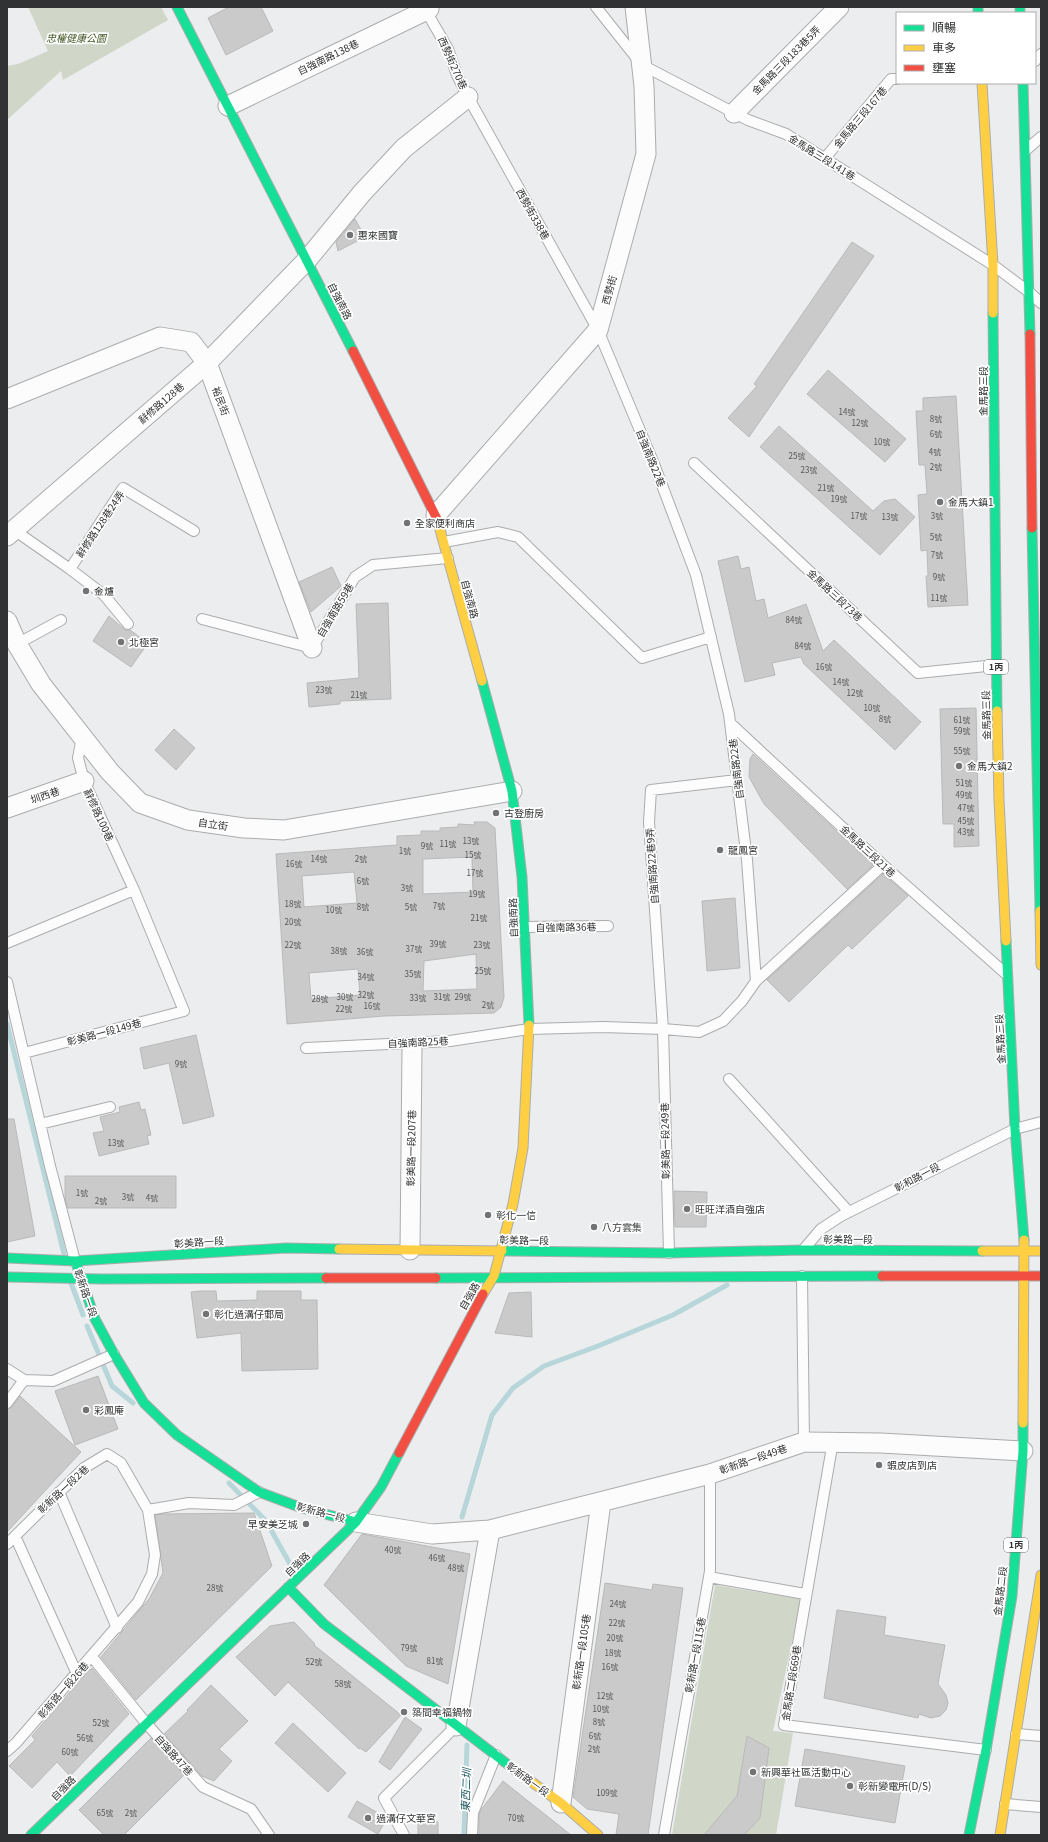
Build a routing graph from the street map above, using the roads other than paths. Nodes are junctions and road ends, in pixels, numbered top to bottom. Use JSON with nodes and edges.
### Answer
{"nodes":[{"id":1,"x":177,"y":7,"type":"edge"},
{"id":2,"x":596,"y":7,"type":"edge"},
{"id":3,"x":635,"y":7,"type":"edge"},
{"id":4,"x":839,"y":7,"type":"edge"},
{"id":5,"x":429,"y":8,"type":"edge"},
{"id":6,"x":642,"y":65,"type":"junction"},
{"id":7,"x":896,"y":79,"type":"edge"},
{"id":8,"x":982,"y":84,"type":"edge"},
{"id":9,"x":1023,"y":84,"type":"edge"},
{"id":10,"x":468,"y":97,"type":"junction"},
{"id":11,"x":228,"y":106,"type":"junction"},
{"id":12,"x":734,"y":112,"type":"junction"},
{"id":13,"x":1041,"y":137,"type":"edge"},
{"id":14,"x":1026,"y":151,"type":"junction"},
{"id":15,"x":825,"y":158,"type":"junction"},
{"id":16,"x":307,"y":260,"type":"junction"},
{"id":17,"x":993,"y":265,"type":"junction"},
{"id":18,"x":1029,"y":292,"type":"junction"},
{"id":19,"x":1041,"y":303,"type":"edge"},
{"id":20,"x":598,"y":330,"type":"junction"},
{"id":21,"x":207,"y":363,"type":"junction"},
{"id":22,"x":7,"y":399,"type":"edge"},
{"id":23,"x":694,"y":463,"type":"dead end"},
{"id":24,"x":436,"y":515,"type":"junction"},
{"id":25,"x":1037,"y":529,"type":"edge"},
{"id":26,"x":194,"y":531,"type":"dead end"},
{"id":27,"x":11,"y":533,"type":"edge"},
{"id":28,"x":444,"y":542,"type":"junction"},
{"id":29,"x":448,"y":558,"type":"junction"},
{"id":30,"x":70,"y":569,"type":"junction"},
{"id":31,"x":202,"y":619,"type":"dead end"},
{"id":32,"x":61,"y":620,"type":"dead end"},
{"id":33,"x":7,"y":621,"type":"edge"},
{"id":34,"x":128,"y":624,"type":"dead end"},
{"id":35,"x":711,"y":637,"type":"junction"},
{"id":36,"x":18,"y":644,"type":"junction"},
{"id":37,"x":312,"y":648,"type":"junction"},
{"id":38,"x":996,"y":665,"type":"junction"},
{"id":39,"x":730,"y":723,"type":"junction"},
{"id":40,"x":82,"y":737,"type":"junction"},
{"id":41,"x":737,"y":780,"type":"junction"},
{"id":42,"x":84,"y":782,"type":"junction"},
{"id":43,"x":512,"y":791,"type":"junction"},
{"id":44,"x":7,"y":808,"type":"edge"},
{"id":45,"x":883,"y":865,"type":"junction"},
{"id":46,"x":134,"y":890,"type":"junction"},
{"id":47,"x":608,"y":926,"type":"dead end"},
{"id":48,"x":524,"y":927,"type":"junction"},
{"id":49,"x":7,"y":943,"type":"edge"},
{"id":50,"x":1041,"y":965,"type":"edge"},
{"id":51,"x":1008,"y":975,"type":"junction"},
{"id":52,"x":756,"y":981,"type":"junction"},
{"id":53,"x":7,"y":982,"type":"edge"},
{"id":54,"x":184,"y":1011,"type":"joint"},
{"id":55,"x":529,"y":1029,"type":"junction"},
{"id":56,"x":663,"y":1029,"type":"junction"},
{"id":57,"x":412,"y":1047,"type":"dead end"},
{"id":58,"x":306,"y":1048,"type":"dead end"},
{"id":59,"x":24,"y":1053,"type":"junction"},
{"id":60,"x":729,"y":1079,"type":"dead end"},
{"id":61,"x":110,"y":1107,"type":"dead end"},
{"id":62,"x":1041,"y":1122,"type":"edge"},
{"id":63,"x":40,"y":1124,"type":"junction"},
{"id":64,"x":1015,"y":1129,"type":"junction"},
{"id":65,"x":849,"y":1212,"type":"junction"},
{"id":66,"x":410,"y":1250,"type":"junction"},
{"id":67,"x":803,"y":1250,"type":"junction"},
{"id":68,"x":500,"y":1251,"type":"junction"},
{"id":69,"x":1025,"y":1251,"type":"junction"},
{"id":70,"x":1041,"y":1251,"type":"edge"},
{"id":71,"x":669,"y":1253,"type":"junction"},
{"id":72,"x":7,"y":1258,"type":"edge"},
{"id":73,"x":76,"y":1261,"type":"junction"},
{"id":74,"x":1025,"y":1275,"type":"junction"},
{"id":75,"x":494,"y":1276,"type":"junction"},
{"id":76,"x":802,"y":1276,"type":"junction"},
{"id":77,"x":1041,"y":1276,"type":"edge"},
{"id":78,"x":7,"y":1277,"type":"edge"},
{"id":79,"x":80,"y":1278,"type":"junction"},
{"id":80,"x":113,"y":1355,"type":"junction"},
{"id":81,"x":7,"y":1369,"type":"edge"},
{"id":82,"x":24,"y":1380,"type":"junction"},
{"id":83,"x":7,"y":1403,"type":"edge"},
{"id":84,"x":833,"y":1441,"type":"junction"},
{"id":85,"x":804,"y":1442,"type":"junction"},
{"id":86,"x":1023,"y":1451,"type":"junction"},
{"id":87,"x":710,"y":1474,"type":"junction"},
{"id":88,"x":59,"y":1492,"type":"junction"},
{"id":89,"x":259,"y":1492,"type":"junction"},
{"id":90,"x":601,"y":1502,"type":"junction"},
{"id":91,"x":148,"y":1510,"type":"junction"},
{"id":92,"x":356,"y":1522,"type":"junction"},
{"id":93,"x":490,"y":1530,"type":"junction"},
{"id":94,"x":15,"y":1536,"type":"junction"},
{"id":95,"x":7,"y":1544,"type":"edge"},
{"id":96,"x":1041,"y":1575,"type":"edge"},
{"id":97,"x":709,"y":1577,"type":"junction"},
{"id":98,"x":288,"y":1587,"type":"junction"},
{"id":99,"x":1040,"y":1592,"type":"edge"},
{"id":100,"x":806,"y":1594,"type":"junction"},
{"id":101,"x":117,"y":1628,"type":"junction"},
{"id":102,"x":92,"y":1657,"type":"junction"},
{"id":103,"x":77,"y":1674,"type":"junction"},
{"id":104,"x":146,"y":1723,"type":"junction"},
{"id":105,"x":456,"y":1726,"type":"junction"},
{"id":106,"x":1016,"y":1734,"type":"junction"},
{"id":107,"x":1041,"y":1736,"type":"edge"},
{"id":108,"x":986,"y":1750,"type":"junction"},
{"id":109,"x":7,"y":1751,"type":"edge"},
{"id":110,"x":496,"y":1755,"type":"junction"},
{"id":111,"x":561,"y":1803,"type":"junction"},
{"id":112,"x":1005,"y":1804,"type":"junction"},
{"id":113,"x":1041,"y":1807,"type":"edge"},
{"id":114,"x":31,"y":1835,"type":"edge"},
{"id":115,"x":269,"y":1835,"type":"edge"},
{"id":116,"x":404,"y":1835,"type":"edge"},
{"id":117,"x":472,"y":1835,"type":"edge"},
{"id":118,"x":598,"y":1835,"type":"edge"},
{"id":119,"x":664,"y":1835,"type":"edge"},
{"id":120,"x":969,"y":1835,"type":"edge"},
{"id":121,"x":1000,"y":1835,"type":"edge"}],
"edges":[{"from":1,"to":11,"type":"street","name":"自強南路"},
{"from":2,"to":6,"type":"lane"},
{"from":3,"to":6,"type":"street","name":"西勢街"},
{"from":4,"to":12,"type":"street","name":"金馬路三段183巷5弄"},
{"from":5,"to":10,"type":"lane","name":"西勢街270巷"},
{"from":5,"to":11,"type":"street","name":"自強南路138巷"},
{"from":6,"to":12,"type":"lane","name":"金馬路三段141巷"},
{"from":6,"to":20,"type":"street","name":"西勢街"},
{"from":7,"to":15,"type":"lane","name":"金馬路三段167巷"},
{"from":8,"to":17,"type":"street","name":"金馬路三段","number":"1丙"},
{"from":9,"to":14,"type":"street"},
{"from":10,"to":16,"type":"street","name":"辭修路128巷"},
{"from":10,"to":20,"type":"lane","name":"西勢街338巷"},
{"from":11,"to":16,"type":"street","name":"自強南路"},
{"from":12,"to":15,"type":"lane","name":"金馬路三段141巷"},
{"from":13,"to":14,"type":"lane"},
{"from":14,"to":18,"type":"street"},
{"from":15,"to":17,"type":"lane","name":"金馬路三段141巷"},
{"from":16,"to":21,"type":"street","name":"辭修路128巷"},
{"from":16,"to":24,"type":"street","name":"自強南路"},
{"from":17,"to":18,"type":"lane","name":"金馬路三段141巷"},
{"from":17,"to":38,"type":"street","name":"金馬路三段","number":"1丙"},
{"from":18,"to":19,"type":"lane","name":"金馬路三段141巷"},
{"from":18,"to":25,"type":"street"},
{"from":20,"to":24,"type":"street","name":"西勢街"},
{"from":20,"to":35,"type":"lane","name":"自強南路22巷"},
{"from":21,"to":22,"type":"street","name":"裕民街"},
{"from":21,"to":27,"type":"street","name":"辭修路128巷"},
{"from":21,"to":37,"type":"street","name":"裕民街"},
{"from":23,"to":38,"type":"lane","name":"金馬路三段73巷"},
{"from":24,"to":28,"type":"street","name":"自強南路"},
{"from":25,"to":50,"type":"street"},
{"from":26,"to":30,"type":"lane","name":"辭修路128巷24弄"},
{"from":27,"to":30,"type":"lane","name":"辭修路128巷24弄"},
{"from":28,"to":29,"type":"street","name":"自強南路"},
{"from":28,"to":35,"type":"lane"},
{"from":29,"to":37,"type":"lane","name":"自強南路59巷"},
{"from":29,"to":43,"type":"street","name":"自強南路"},
{"from":30,"to":34,"type":"lane","name":"辭修路128巷24弄"},
{"from":31,"to":37,"type":"lane","name":"自強南路59巷"},
{"from":32,"to":36,"type":"lane"},
{"from":33,"to":36,"type":"street","name":"自立街"},
{"from":35,"to":39,"type":"lane","name":"自強南路22巷"},
{"from":36,"to":40,"type":"street","name":"自立街"},
{"from":38,"to":51,"type":"street","name":"金馬路三段","number":"1丙"},
{"from":39,"to":41,"type":"lane","name":"自強南路22巷"},
{"from":39,"to":45,"type":"lane","name":"金馬路三段21巷"},
{"from":40,"to":42,"type":"lane","name":"辭修路100巷"},
{"from":40,"to":43,"type":"street","name":"自立街"},
{"from":41,"to":52,"type":"lane","name":"自強南路22巷"},
{"from":41,"to":56,"type":"lane","name":"自強南路22巷9弄"},
{"from":42,"to":44,"type":"street","name":"圳西巷"},
{"from":42,"to":46,"type":"lane","name":"辭修路100巷"},
{"from":43,"to":48,"type":"street","name":"自強南路"},
{"from":45,"to":51,"type":"lane","name":"金馬路三段21巷"},
{"from":45,"to":52,"type":"lane"},
{"from":46,"to":49,"type":"lane"},
{"from":46,"to":54,"type":"lane","name":"辭修路100巷"},
{"from":47,"to":48,"type":"lane","name":"自強南路36巷"},
{"from":48,"to":55,"type":"street","name":"自強南路"},
{"from":51,"to":64,"type":"street","name":"金馬路三段","number":"1丙"},
{"from":52,"to":56,"type":"lane"},
{"from":53,"to":59,"type":"lane"},
{"from":54,"to":59,"type":"lane","name":"彰美路一段149巷"},
{"from":55,"to":56,"type":"lane"},
{"from":55,"to":58,"type":"lane","name":"自強南路25巷"},
{"from":55,"to":68,"type":"street","name":"自強南路"},
{"from":56,"to":71,"type":"lane","name":"彰美路一段249巷"},
{"from":57,"to":66,"type":"street","name":"彰美路一段207巷"},
{"from":59,"to":63,"type":"lane"},
{"from":60,"to":65,"type":"lane"},
{"from":61,"to":63,"type":"lane"},
{"from":62,"to":64,"type":"lane","name":"彰和路一段"},
{"from":63,"to":73,"type":"lane"},
{"from":64,"to":65,"type":"lane","name":"彰和路一段"},
{"from":64,"to":69,"type":"street","name":"金馬路三段","number":"1丙"},
{"from":65,"to":67,"type":"lane","name":"彰和路一段"},
{"from":66,"to":68,"type":"street","name":"彰美路一段"},
{"from":66,"to":73,"type":"street","name":"彰美路一段"},
{"from":67,"to":69,"type":"street","name":"彰美路一段"},
{"from":67,"to":71,"type":"street","name":"彰美路一段"},
{"from":68,"to":71,"type":"street","name":"彰美路一段"},
{"from":68,"to":75,"type":"street","name":"自強路"},
{"from":69,"to":70,"type":"street","name":"彰美路一段"},
{"from":69,"to":74,"type":"street","name":"金馬路二段","number":"1丙"},
{"from":72,"to":73,"type":"street","name":"彰美路一段"},
{"from":73,"to":79,"type":"street","name":"彰新路一段"},
{"from":74,"to":76,"type":"street"},
{"from":74,"to":77,"type":"street"},
{"from":74,"to":86,"type":"street","name":"金馬路二段","number":"1丙"},
{"from":75,"to":76,"type":"street"},
{"from":75,"to":79,"type":"street"},
{"from":75,"to":92,"type":"street","name":"自強路"},
{"from":76,"to":85,"type":"lane"},
{"from":78,"to":79,"type":"street"},
{"from":79,"to":80,"type":"street","name":"彰新路一段"},
{"from":80,"to":82,"type":"lane"},
{"from":80,"to":89,"type":"street","name":"彰新路一段"},
{"from":81,"to":82,"type":"lane"},
{"from":82,"to":83,"type":"lane"},
{"from":84,"to":85,"type":"street","name":"彰新路一段49巷"},
{"from":84,"to":86,"type":"street","name":"彰新路一段49巷"},
{"from":84,"to":100,"type":"lane","name":"金馬路二段669巷"},
{"from":85,"to":87,"type":"street","name":"彰新路一段49巷"},
{"from":86,"to":108,"type":"street","name":"金馬路二段","number":"1丙"},
{"from":87,"to":90,"type":"street","name":"彰新路一段49巷"},
{"from":87,"to":97,"type":"lane","name":"彰新路一段115巷"},
{"from":88,"to":91,"type":"lane","name":"彰新路一段2巷"},
{"from":88,"to":94,"type":"lane","name":"彰新路一段2巷"},
{"from":88,"to":101,"type":"lane"},
{"from":89,"to":91,"type":"lane"},
{"from":89,"to":92,"type":"street","name":"彰新路一段"},
{"from":90,"to":93,"type":"street","name":"彰新路一段49巷"},
{"from":90,"to":111,"type":"street","name":"彰新路一段105巷"},
{"from":91,"to":101,"type":"lane","name":"彰新路一段26巷"},
{"from":92,"to":93,"type":"street","name":"彰新路一段"},
{"from":92,"to":98,"type":"street","name":"自強路"},
{"from":93,"to":105,"type":"street"},
{"from":94,"to":95,"type":"lane","name":"彰新路一段2巷"},
{"from":94,"to":103,"type":"lane"},
{"from":96,"to":99,"type":"street"},
{"from":97,"to":100,"type":"lane"},
{"from":97,"to":119,"type":"lane","name":"彰新路一段115巷"},
{"from":98,"to":104,"type":"street","name":"自強路"},
{"from":98,"to":105,"type":"street","name":"彰新路一段"},
{"from":99,"to":106,"type":"street"},
{"from":100,"to":108,"type":"lane","name":"金馬路二段669巷"},
{"from":101,"to":102,"type":"lane","name":"彰新路一段26巷"},
{"from":102,"to":103,"type":"lane","name":"彰新路一段26巷"},
{"from":102,"to":104,"type":"lane","name":"自強路47巷"},
{"from":103,"to":109,"type":"lane","name":"彰新路一段26巷"},
{"from":104,"to":114,"type":"street","name":"自強路"},
{"from":104,"to":115,"type":"lane","name":"自強路47巷"},
{"from":105,"to":110,"type":"street","name":"彰新路一段"},
{"from":105,"to":116,"type":"lane"},
{"from":106,"to":107,"type":"lane"},
{"from":106,"to":112,"type":"street"},
{"from":108,"to":120,"type":"street","name":"金馬路二段","number":"1丙"},
{"from":110,"to":111,"type":"street","name":"彰新路一段"},
{"from":110,"to":117,"type":"lane"},
{"from":111,"to":118,"type":"street","name":"彰新路一段"},
{"from":112,"to":113,"type":"lane"},
{"from":112,"to":121,"type":"street"}]}
